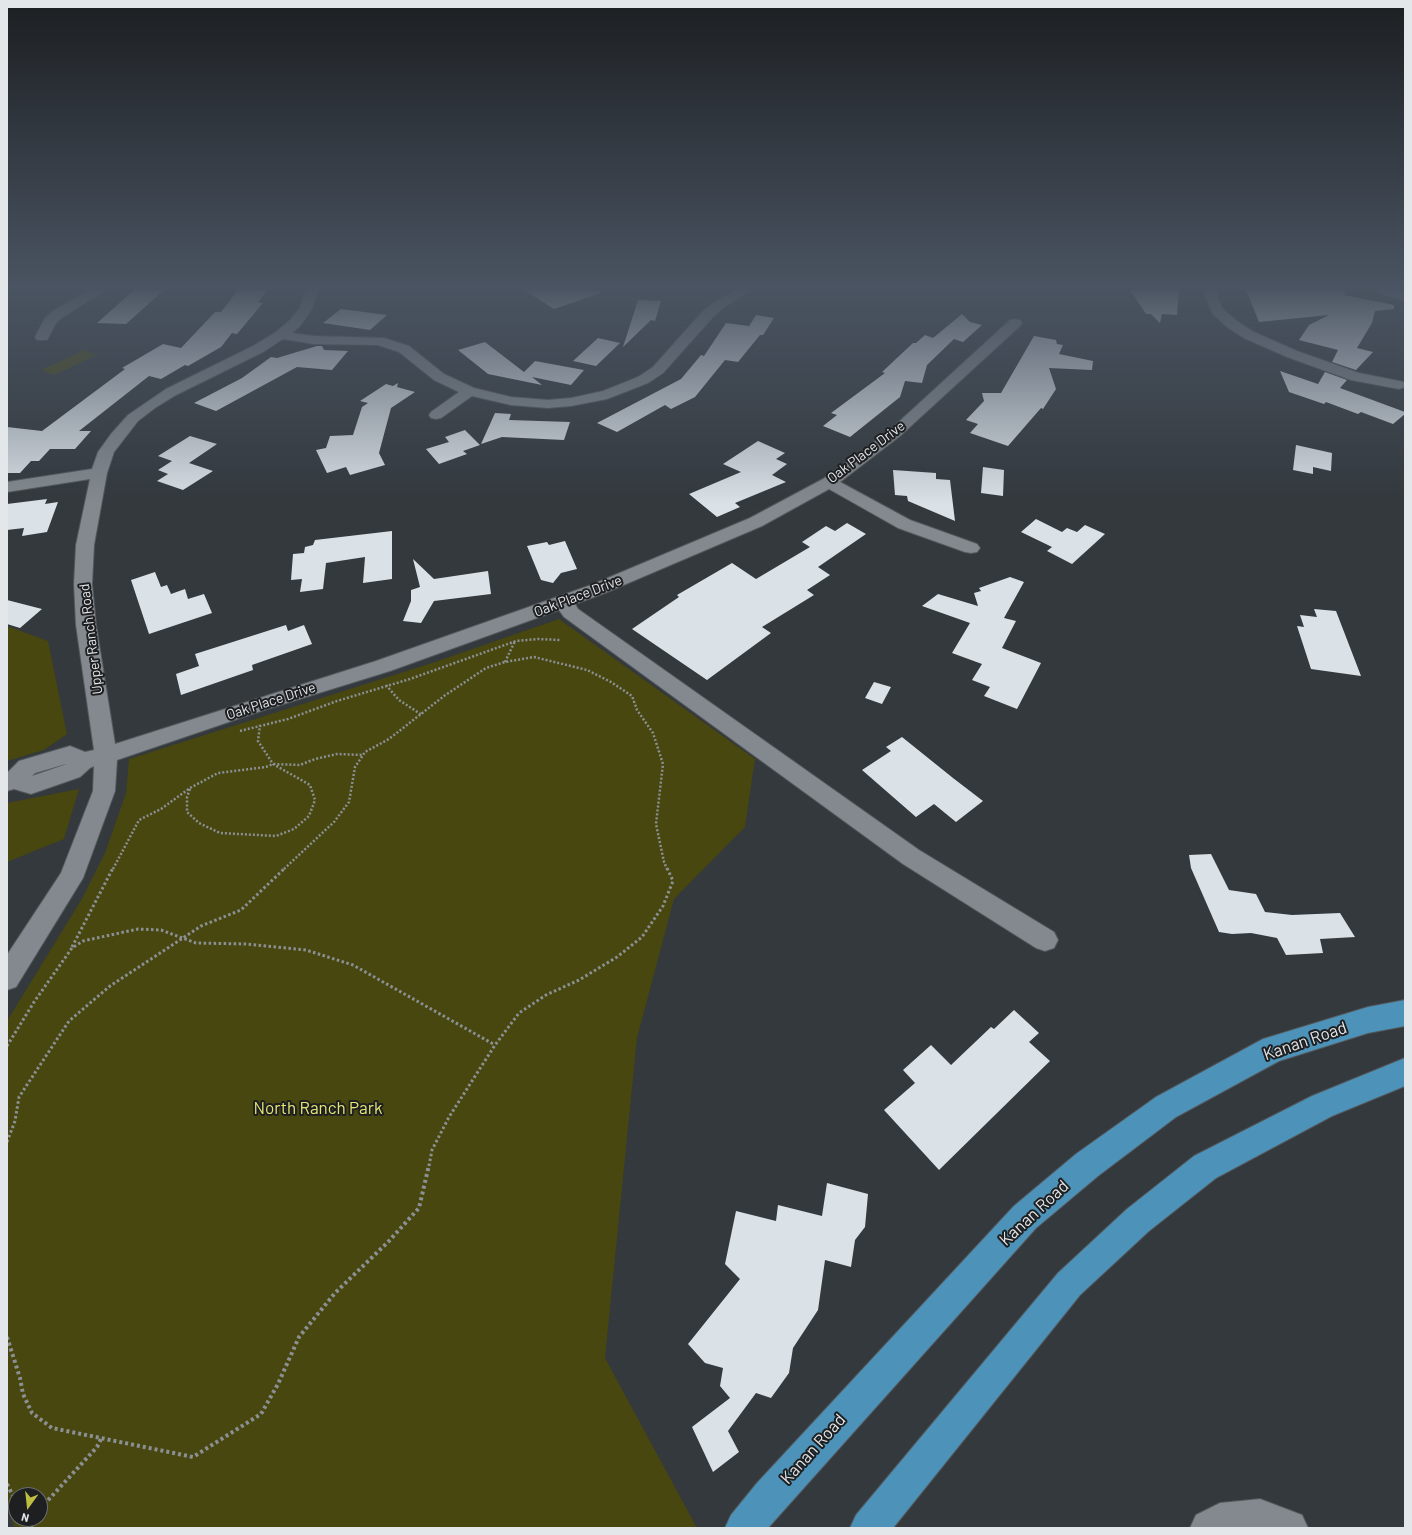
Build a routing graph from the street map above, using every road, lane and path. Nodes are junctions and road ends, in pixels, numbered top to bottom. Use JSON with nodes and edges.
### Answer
{"nodes":[{"id":1,"x":232,"y":362,"type":"edge"},
{"id":2,"x":420,"y":362,"type":"edge"},
{"id":3,"x":665,"y":362,"type":"edge"},
{"id":4,"x":973,"y":362,"type":"edge"},
{"id":5,"x":1313,"y":362,"type":"edge"},
{"id":6,"x":1399,"y":385,"type":"dead end"},
{"id":7,"x":469,"y":391,"type":"junction"},
{"id":8,"x":436,"y":415,"type":"dead end"},
{"id":9,"x":98,"y":473,"type":"junction"},
{"id":10,"x":828,"y":482,"type":"junction"},
{"id":11,"x":7,"y":487,"type":"edge"},
{"id":12,"x":971,"y":548,"type":"dead end"},
{"id":13,"x":564,"y":602,"type":"junction"},
{"id":14,"x":508,"y":622,"type":"junction"},
{"id":15,"x":560,"y":640,"type":"dead end"},
{"id":16,"x":516,"y":641,"type":"junction"},
{"id":17,"x":505,"y":662,"type":"junction"},
{"id":18,"x":383,"y":666,"type":"junction"},
{"id":19,"x":386,"y":686,"type":"junction"},
{"id":20,"x":257,"y":705,"type":"junction"},
{"id":21,"x":422,"y":715,"type":"junction"},
{"id":22,"x":260,"y":726,"type":"junction"},
{"id":23,"x":237,"y":732,"type":"dead end"},
{"id":24,"x":106,"y":755,"type":"junction"},
{"id":25,"x":363,"y":756,"type":"junction"},
{"id":26,"x":273,"y":764,"type":"junction"},
{"id":27,"x":11,"y":781,"type":"edge"},
{"id":28,"x":190,"y":788,"type":"junction"},
{"id":29,"x":183,"y":938,"type":"junction"},
{"id":30,"x":1045,"y":940,"type":"dead end"},
{"id":31,"x":72,"y":948,"type":"junction"},
{"id":32,"x":7,"y":978,"type":"edge"},
{"id":33,"x":1405,"y":1013,"type":"edge"},
{"id":34,"x":495,"y":1045,"type":"junction"},
{"id":35,"x":7,"y":1046,"type":"edge"},
{"id":36,"x":1405,"y":1072,"type":"edge"},
{"id":37,"x":7,"y":1142,"type":"edge"},
{"id":38,"x":7,"y":1337,"type":"edge"},
{"id":39,"x":102,"y":1437,"type":"junction"},
{"id":40,"x":48,"y":1500,"type":"edge"},
{"id":41,"x":744,"y":1528,"type":"edge"},
{"id":42,"x":869,"y":1528,"type":"edge"},
{"id":43,"x":1209,"y":1528,"type":"edge"},
{"id":44,"x":1290,"y":1528,"type":"edge"}],
"edges":[{"from":1,"to":9,"type":"street","name":"Upper Ranch Road"},
{"from":2,"to":7,"type":"street"},
{"from":3,"to":7,"type":"street"},
{"from":4,"to":10,"type":"street","name":"Oak Place Drive"},
{"from":5,"to":6,"type":"street"},
{"from":7,"to":8,"type":"street"},
{"from":9,"to":11,"type":"street"},
{"from":9,"to":24,"type":"street","name":"Upper Ranch Road"},
{"from":10,"to":12,"type":"street"},
{"from":10,"to":13,"type":"street","name":"Oak Place Drive"},
{"from":13,"to":14,"type":"street","name":"Oak Place Drive"},
{"from":13,"to":30,"type":"street"},
{"from":14,"to":16,"type":"path"},
{"from":14,"to":18,"type":"street","name":"Oak Place Drive"},
{"from":15,"to":16,"type":"path"},
{"from":16,"to":17,"type":"path"},
{"from":16,"to":19,"type":"path"},
{"from":17,"to":21,"type":"path"},
{"from":17,"to":34,"type":"path"},
{"from":18,"to":19,"type":"path"},
{"from":18,"to":20,"type":"street","name":"Oak Place Drive"},
{"from":19,"to":21,"type":"path"},
{"from":19,"to":22,"type":"path"},
{"from":20,"to":22,"type":"path"},
{"from":20,"to":24,"type":"street","name":"Oak Place Drive"},
{"from":21,"to":25,"type":"path"},
{"from":22,"to":23,"type":"path"},
{"from":22,"to":26,"type":"path"},
{"from":24,"to":27,"type":"street","name":"Oak Place Drive"},
{"from":24,"to":32,"type":"street","name":"Upper Ranch Road"},
{"from":25,"to":26,"type":"path"},
{"from":25,"to":29,"type":"path"},
{"from":26,"to":28,"type":"path"},
{"from":26,"to":28,"type":"path"},
{"from":28,"to":31,"type":"path"},
{"from":29,"to":31,"type":"path"},
{"from":29,"to":34,"type":"path"},
{"from":29,"to":37,"type":"path"},
{"from":31,"to":35,"type":"path"},
{"from":33,"to":41,"type":"main road","name":"Kanan Road"},
{"from":34,"to":39,"type":"path"},
{"from":36,"to":42,"type":"main road"},
{"from":38,"to":39,"type":"path"},
{"from":39,"to":40,"type":"path"},
{"from":43,"to":44,"type":"street"}]}
